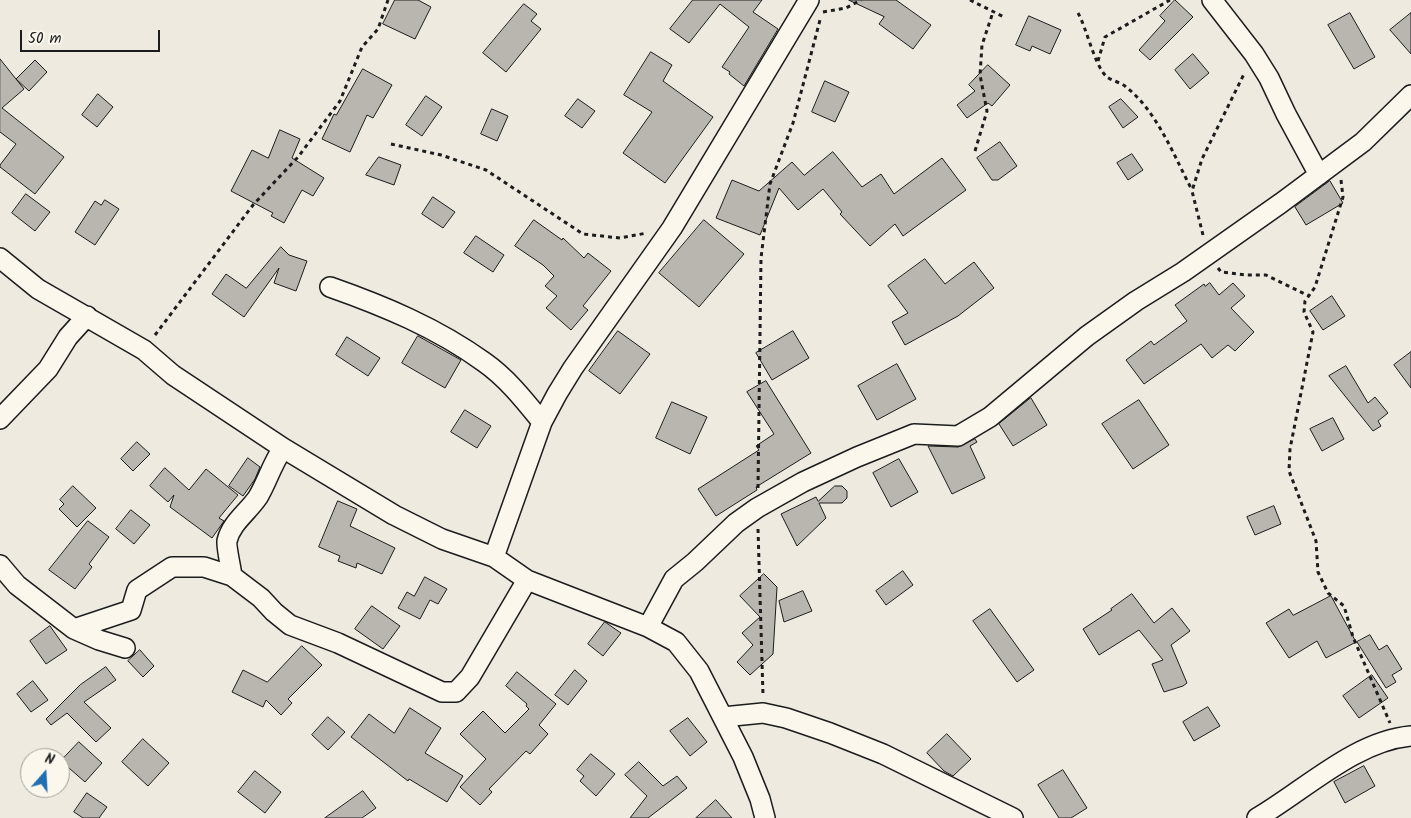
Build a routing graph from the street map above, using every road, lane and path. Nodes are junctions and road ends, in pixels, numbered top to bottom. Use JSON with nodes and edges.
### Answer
{"nodes":[{"id":1,"x":388,"y":0,"type":"edge"},
{"id":2,"x":861,"y":0,"type":"edge"},
{"id":3,"x":970,"y":0,"type":"edge"},
{"id":4,"x":1170,"y":0,"type":"edge"},
{"id":5,"x":1212,"y":0,"type":"edge"},
{"id":6,"x":818,"y":6,"type":"edge"},
{"id":7,"x":993,"y":12,"type":"junction"},
{"id":8,"x":1078,"y":13,"type":"dead end"},
{"id":9,"x":1004,"y":17,"type":"dead end"},
{"id":10,"x":1254,"y":54,"type":"junction"},
{"id":11,"x":1098,"y":62,"type":"junction"},
{"id":12,"x":1411,"y":95,"type":"edge"},
{"id":13,"x":391,"y":144,"type":"dead end"},
{"id":14,"x":975,"y":151,"type":"dead end"},
{"id":15,"x":1319,"y":175,"type":"junction"},
{"id":16,"x":1192,"y":191,"type":"junction"},
{"id":17,"x":672,"y":228,"type":"junction"},
{"id":18,"x":1207,"y":253,"type":"junction"},
{"id":19,"x":0,"y":258,"type":"edge"},
{"id":20,"x":330,"y":287,"type":"dead end"},
{"id":21,"x":1309,"y":296,"type":"junction"},
{"id":22,"x":87,"y":316,"type":"junction"},
{"id":23,"x":144,"y":350,"type":"junction"},
{"id":24,"x":0,"y":419,"type":"edge"},
{"id":25,"x":542,"y":422,"type":"junction"},
{"id":26,"x":283,"y":448,"type":"junction"},
{"id":27,"x":757,"y":508,"type":"junction"},
{"id":28,"x":494,"y":557,"type":"junction"},
{"id":29,"x":0,"y":565,"type":"edge"},
{"id":30,"x":232,"y":576,"type":"junction"},
{"id":31,"x":527,"y":580,"type":"junction"},
{"id":32,"x":648,"y":628,"type":"junction"},
{"id":33,"x":74,"y":629,"type":"junction"},
{"id":34,"x":125,"y":648,"type":"dead end"},
{"id":35,"x":764,"y":713,"type":"junction"},
{"id":36,"x":723,"y":718,"type":"junction"},
{"id":37,"x":1404,"y":736,"type":"edge"},
{"id":38,"x":765,"y":818,"type":"edge"},
{"id":39,"x":1013,"y":818,"type":"edge"},
{"id":40,"x":1258,"y":818,"type":"edge"}],
"edges":[{"from":1,"to":23,"type":"path"},
{"from":2,"to":6,"type":"path"},
{"from":3,"to":7,"type":"path"},
{"from":4,"to":11,"type":"path"},
{"from":5,"to":10,"type":"street"},
{"from":6,"to":17,"type":"street"},
{"from":6,"to":27,"type":"path"},
{"from":7,"to":9,"type":"path"},
{"from":7,"to":14,"type":"path"},
{"from":8,"to":11,"type":"path"},
{"from":10,"to":15,"type":"street"},
{"from":10,"to":16,"type":"path"},
{"from":11,"to":16,"type":"path"},
{"from":12,"to":15,"type":"street"},
{"from":13,"to":17,"type":"path"},
{"from":15,"to":18,"type":"street"},
{"from":15,"to":21,"type":"path"},
{"from":16,"to":18,"type":"path"},
{"from":17,"to":25,"type":"street"},
{"from":18,"to":21,"type":"path"},
{"from":18,"to":27,"type":"street"},
{"from":19,"to":22,"type":"street"},
{"from":20,"to":25,"type":"street"},
{"from":21,"to":37,"type":"path"},
{"from":22,"to":23,"type":"street"},
{"from":22,"to":24,"type":"street"},
{"from":23,"to":26,"type":"street"},
{"from":25,"to":28,"type":"street"},
{"from":26,"to":28,"type":"street"},
{"from":26,"to":30,"type":"street"},
{"from":27,"to":32,"type":"street"},
{"from":27,"to":35,"type":"path"},
{"from":28,"to":31,"type":"street"},
{"from":29,"to":33,"type":"street"},
{"from":30,"to":31,"type":"street"},
{"from":30,"to":33,"type":"street"},
{"from":31,"to":32,"type":"street"},
{"from":32,"to":36,"type":"street"},
{"from":33,"to":34,"type":"street"},
{"from":35,"to":36,"type":"street"},
{"from":35,"to":39,"type":"street"},
{"from":36,"to":38,"type":"street"},
{"from":37,"to":40,"type":"street"}]}
